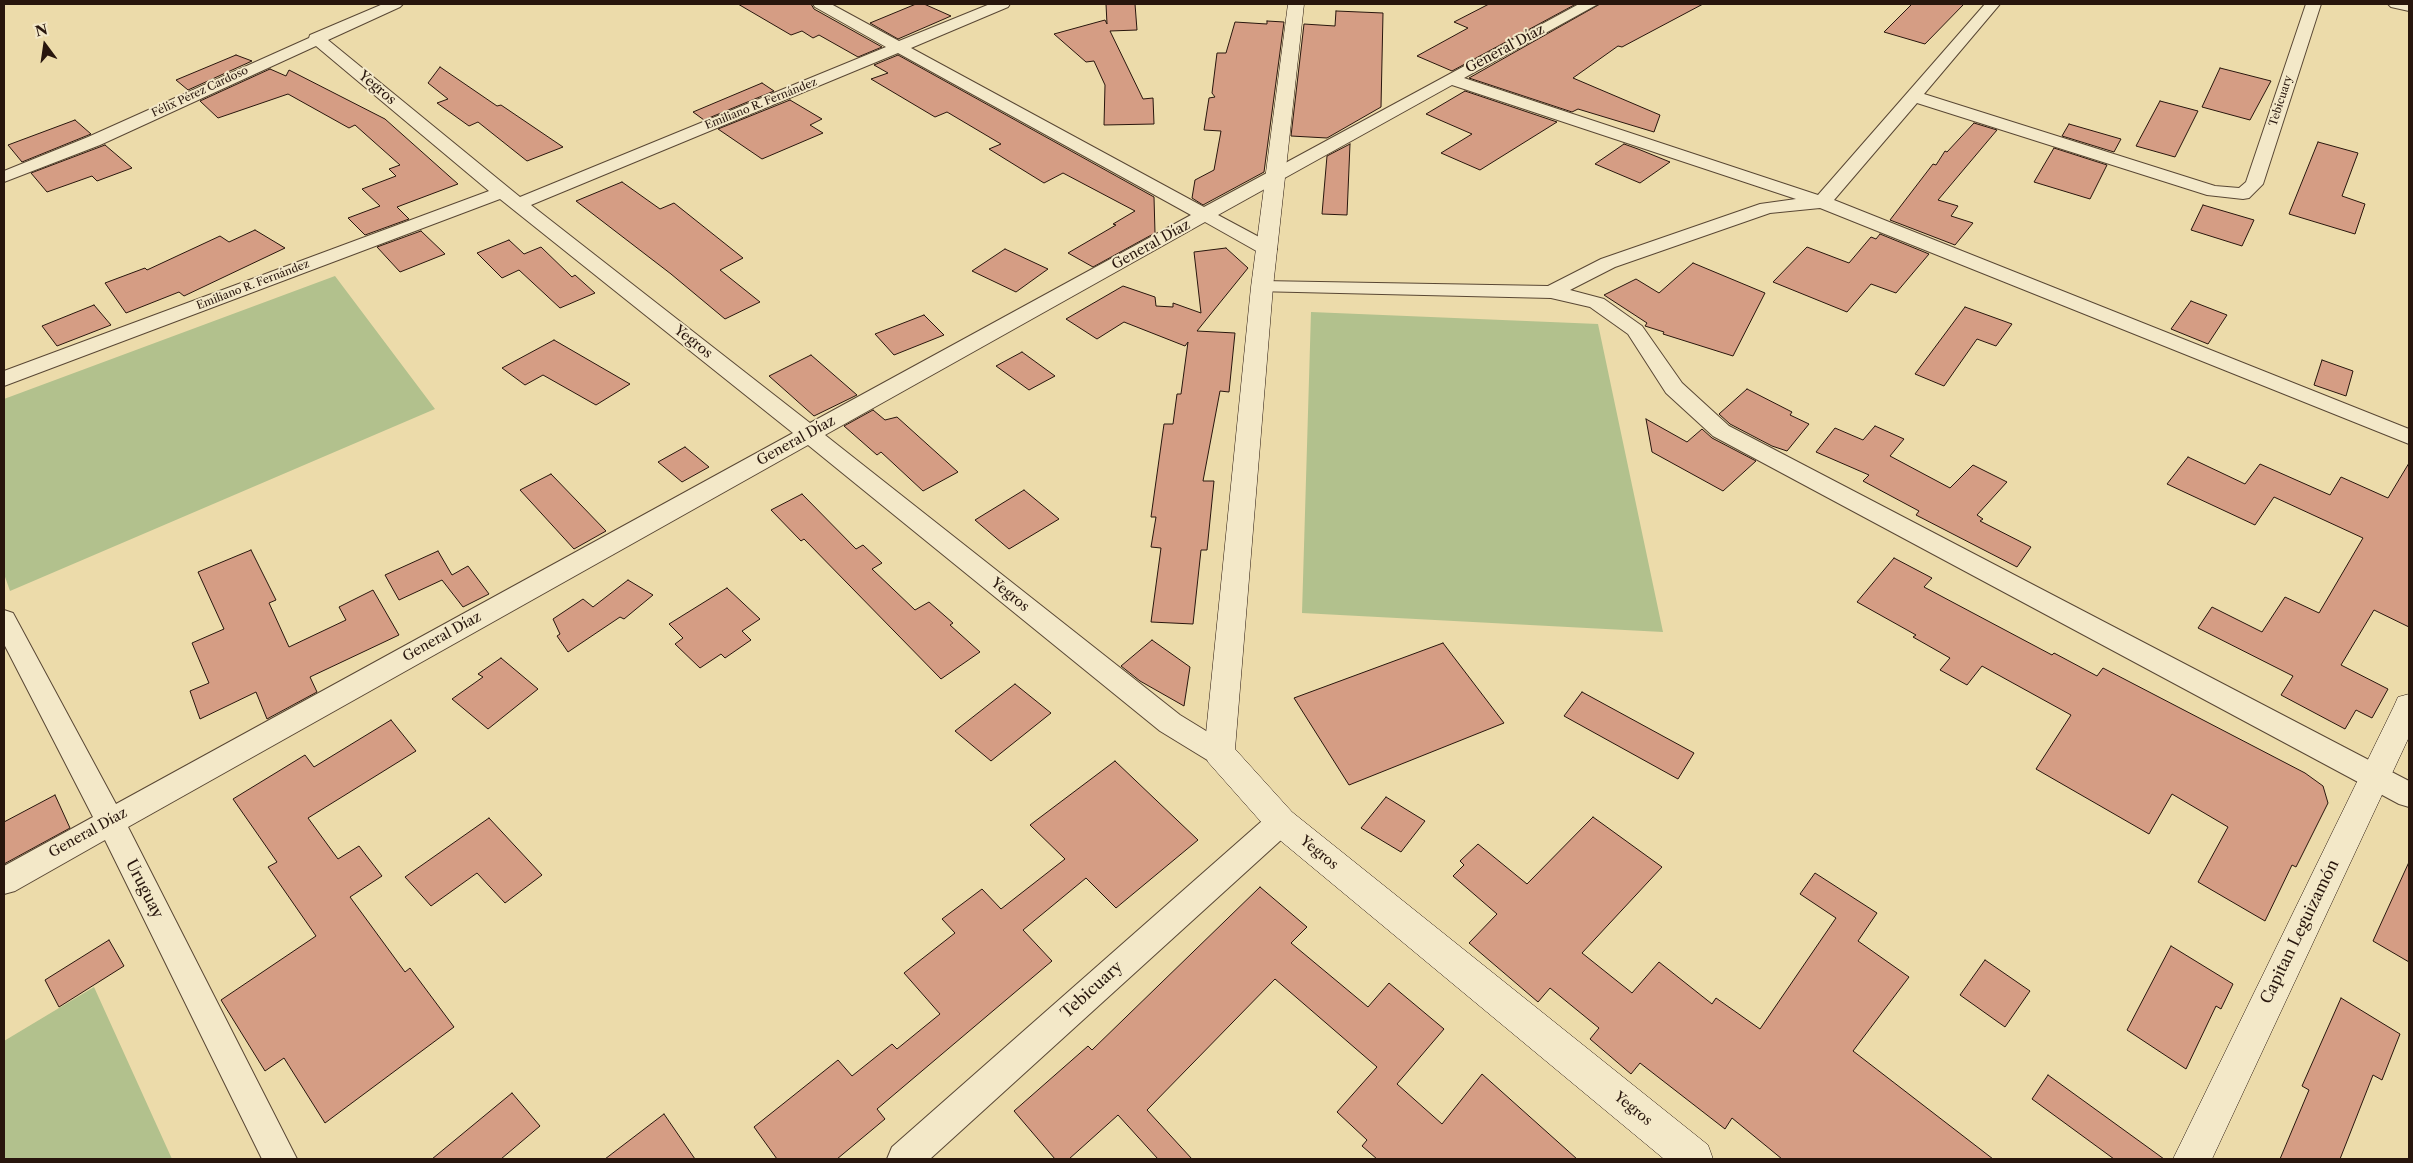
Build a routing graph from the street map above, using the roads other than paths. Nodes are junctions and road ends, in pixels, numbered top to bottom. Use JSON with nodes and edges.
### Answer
{"nodes":[{"id":1,"x":395,"y":4,"type":"edge"},
{"id":2,"x":820,"y":4,"type":"edge"},
{"id":3,"x":1003,"y":4,"type":"edge"},
{"id":4,"x":1296,"y":4,"type":"edge"},
{"id":5,"x":1590,"y":4,"type":"edge"},
{"id":6,"x":1993,"y":4,"type":"edge"},
{"id":7,"x":2314,"y":4,"type":"edge"},
{"id":8,"x":2396,"y":4,"type":"edge"},
{"id":9,"x":2409,"y":7,"type":"edge"},
{"id":10,"x":316,"y":38,"type":"junction"},
{"id":11,"x":901,"y":46,"type":"junction"},
{"id":12,"x":1450,"y":79,"type":"junction"},
{"id":13,"x":1913,"y":96,"type":"junction"},
{"id":14,"x":1277,"y":173,"type":"junction"},
{"id":15,"x":4,"y":177,"type":"edge"},
{"id":16,"x":510,"y":198,"type":"junction"},
{"id":17,"x":1822,"y":202,"type":"junction"},
{"id":18,"x":1204,"y":215,"type":"junction"},
{"id":19,"x":1267,"y":249,"type":"junction"},
{"id":20,"x":1262,"y":287,"type":"junction"},
{"id":21,"x":1551,"y":292,"type":"junction"},
{"id":22,"x":4,"y":379,"type":"edge"},
{"id":23,"x":809,"y":434,"type":"junction"},
{"id":24,"x":2409,"y":437,"type":"edge"},
{"id":25,"x":4,"y":620,"type":"edge"},
{"id":26,"x":2409,"y":706,"type":"edge"},
{"id":27,"x":1219,"y":753,"type":"junction"},
{"id":28,"x":2375,"y":776,"type":"junction"},
{"id":29,"x":2409,"y":794,"type":"edge"},
{"id":30,"x":110,"y":821,"type":"junction"},
{"id":31,"x":1281,"y":822,"type":"junction"},
{"id":32,"x":4,"y":881,"type":"edge"},
{"id":33,"x":280,"y":1159,"type":"edge"},
{"id":34,"x":904,"y":1159,"type":"edge"},
{"id":35,"x":1694,"y":1159,"type":"edge"},
{"id":36,"x":2192,"y":1159,"type":"edge"}],
"edges":[{"from":1,"to":10,"type":"street","name":"Félix Pérez Cardoso"},
{"from":2,"to":11,"type":"street"},
{"from":3,"to":11,"type":"street","name":"Emiliano R. Fernández"},
{"from":4,"to":14,"type":"street"},
{"from":5,"to":12,"type":"street","name":"General Díaz"},
{"from":6,"to":13,"type":"street"},
{"from":7,"to":13,"type":"street","name":"Tebicuary"},
{"from":8,"to":9,"type":"street"},
{"from":10,"to":15,"type":"street","name":"Félix Pérez Cardoso"},
{"from":10,"to":16,"type":"street","name":"Yegros"},
{"from":11,"to":16,"type":"street","name":"Emiliano R. Fernández"},
{"from":11,"to":18,"type":"street"},
{"from":12,"to":14,"type":"street","name":"General Díaz"},
{"from":12,"to":17,"type":"street"},
{"from":13,"to":17,"type":"street"},
{"from":14,"to":18,"type":"street","name":"General Díaz"},
{"from":14,"to":19,"type":"street"},
{"from":16,"to":22,"type":"street","name":"Emiliano R. Fernández"},
{"from":16,"to":23,"type":"street","name":"Yegros"},
{"from":17,"to":21,"type":"street"},
{"from":17,"to":24,"type":"street"},
{"from":18,"to":19,"type":"street"},
{"from":18,"to":23,"type":"street","name":"General Díaz"},
{"from":19,"to":20,"type":"street"},
{"from":20,"to":21,"type":"street"},
{"from":20,"to":27,"type":"street"},
{"from":21,"to":28,"type":"street"},
{"from":23,"to":27,"type":"street","name":"Yegros"},
{"from":23,"to":30,"type":"street","name":"General Díaz"},
{"from":25,"to":30,"type":"street","name":"Uruguay"},
{"from":26,"to":28,"type":"street","name":"Capitan Leguizamón"},
{"from":27,"to":31,"type":"street","name":"Yegros"},
{"from":28,"to":29,"type":"street"},
{"from":28,"to":36,"type":"street","name":"Capitan Leguizamón"},
{"from":30,"to":32,"type":"street","name":"General Díaz"},
{"from":30,"to":33,"type":"street","name":"Uruguay"},
{"from":31,"to":34,"type":"street","name":"Tebicuary"},
{"from":31,"to":35,"type":"street","name":"Yegros"}]}
